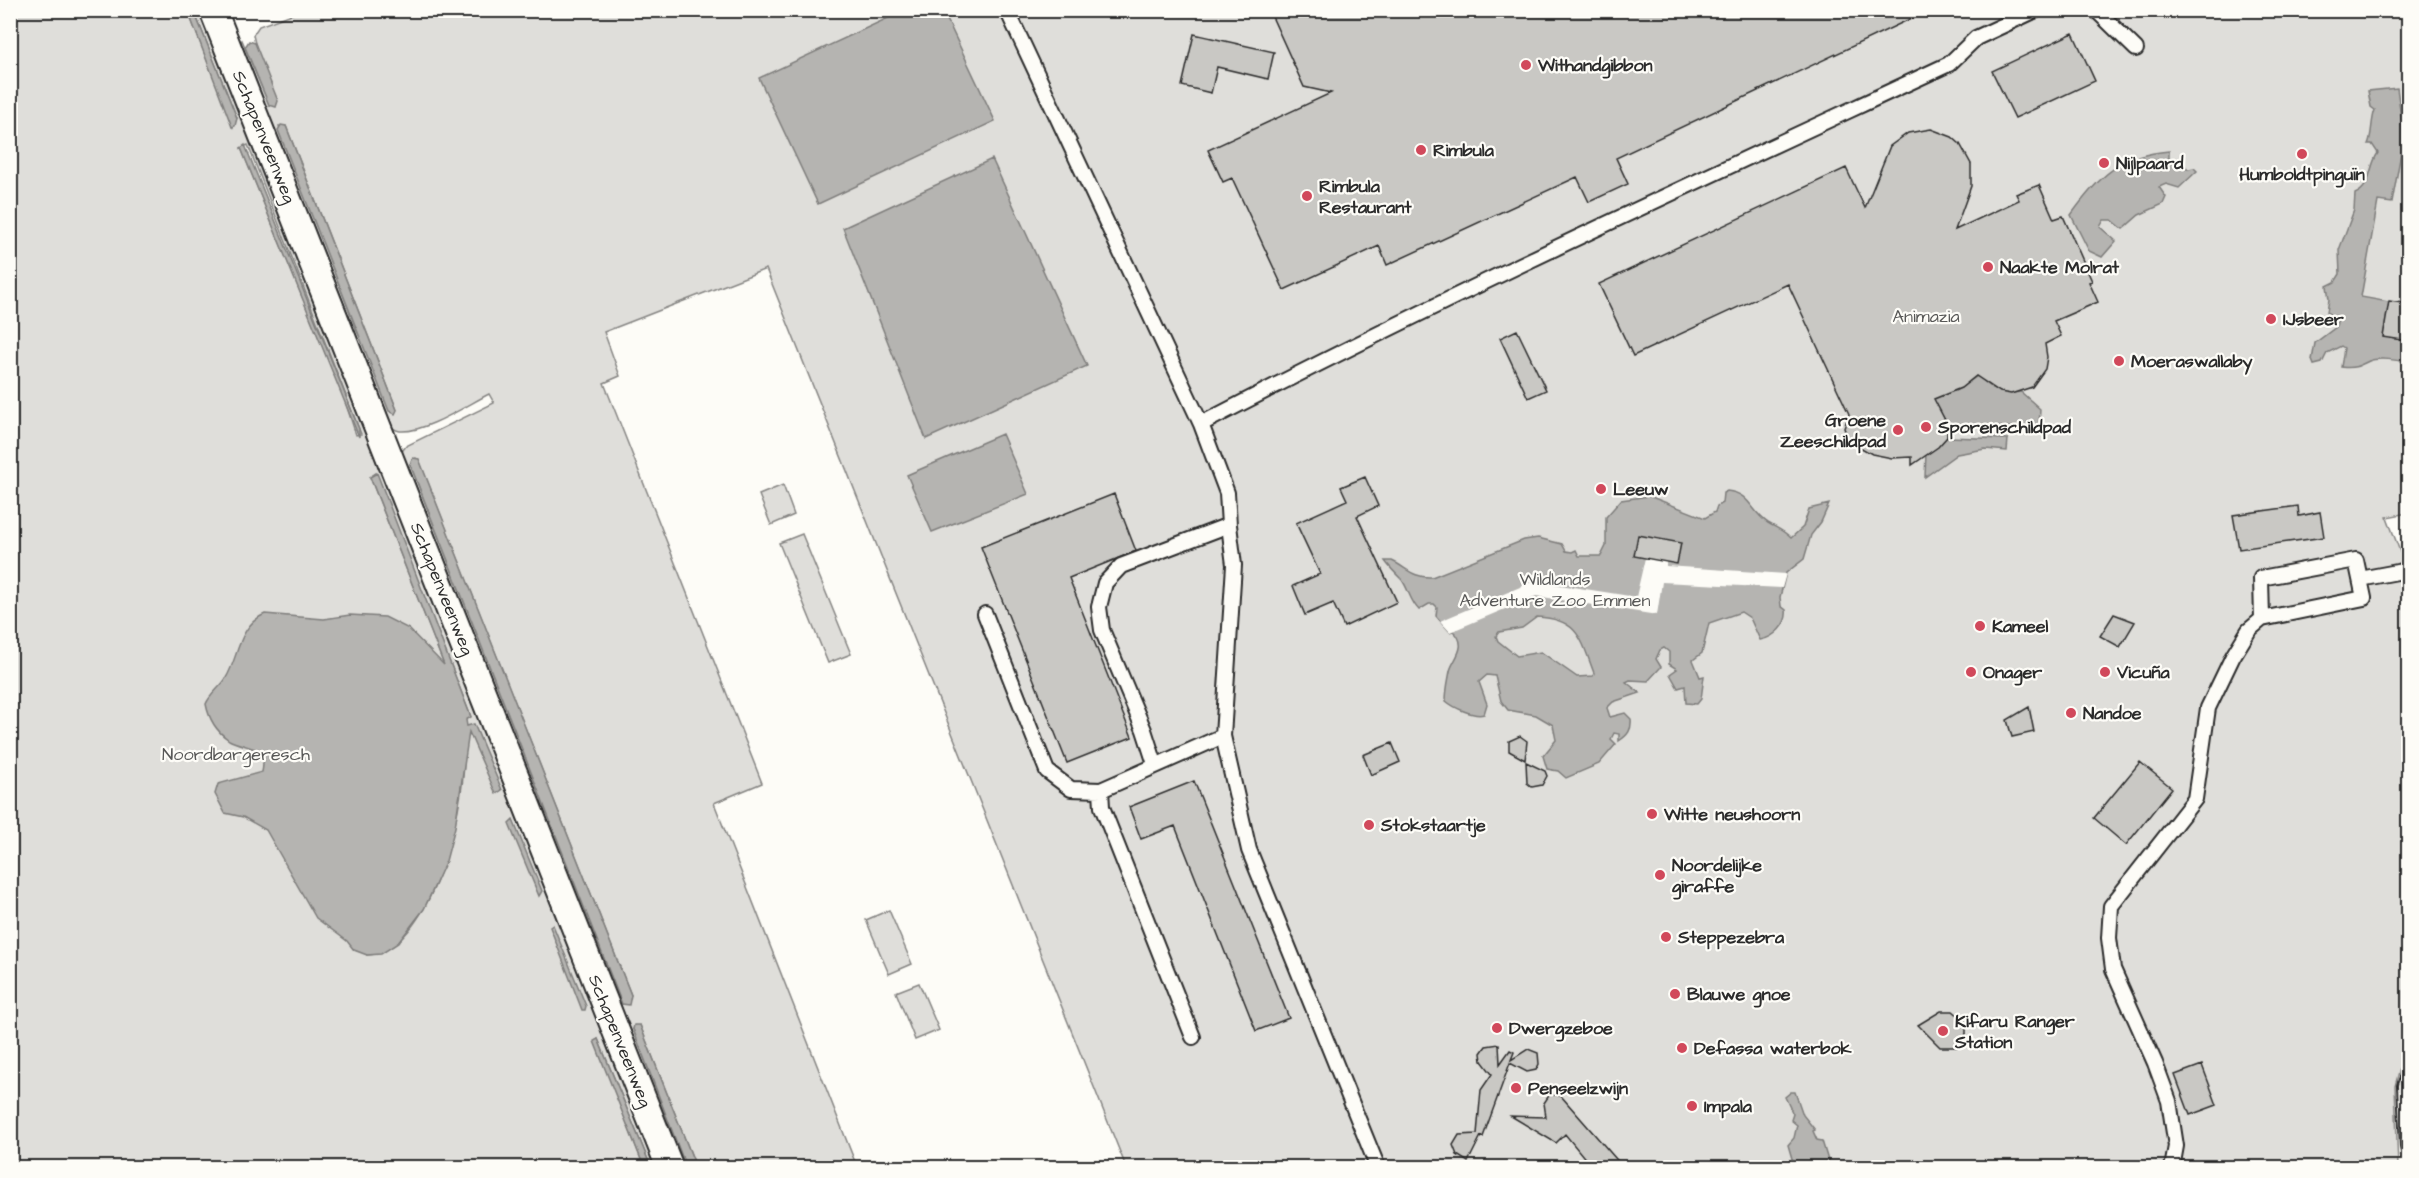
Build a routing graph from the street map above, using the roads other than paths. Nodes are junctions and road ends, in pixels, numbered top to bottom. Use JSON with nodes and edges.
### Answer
{"nodes":[{"id":1,"x":213,"y":10,"type":"edge"},
{"id":2,"x":1007,"y":10,"type":"edge"},
{"id":3,"x":2036,"y":10,"type":"edge"},
{"id":4,"x":2096,"y":10,"type":"edge"},
{"id":5,"x":2136,"y":49,"type":"dead end"},
{"id":6,"x":1201,"y":424,"type":"junction"},
{"id":7,"x":1229,"y":525,"type":"junction"},
{"id":8,"x":2409,"y":570,"type":"edge"},
{"id":9,"x":2360,"y":579,"type":"junction"},
{"id":10,"x":985,"y":614,"type":"dead end"},
{"id":11,"x":2262,"y":619,"type":"junction"},
{"id":12,"x":1223,"y":736,"type":"junction"},
{"id":13,"x":1155,"y":764,"type":"junction"},
{"id":14,"x":1101,"y":790,"type":"junction"},
{"id":15,"x":1193,"y":1037,"type":"dead end"},
{"id":16,"x":2409,"y":1078,"type":"edge"},
{"id":17,"x":2409,"y":1147,"type":"edge"},
{"id":18,"x":670,"y":1167,"type":"edge"},
{"id":19,"x":1378,"y":1167,"type":"edge"},
{"id":20,"x":2172,"y":1167,"type":"edge"}],
"edges":[{"from":1,"to":18,"type":"street","name":"Schapenveenweg"},
{"from":2,"to":6,"type":"lane"},
{"from":3,"to":6,"type":"lane"},
{"from":4,"to":5,"type":"lane"},
{"from":6,"to":7,"type":"lane"},
{"from":7,"to":12,"type":"lane"},
{"from":7,"to":13,"type":"lane"},
{"from":8,"to":9,"type":"lane"},
{"from":9,"to":11,"type":"lane"},
{"from":9,"to":11,"type":"lane"},
{"from":10,"to":14,"type":"lane"},
{"from":11,"to":20,"type":"lane"},
{"from":12,"to":13,"type":"lane"},
{"from":12,"to":19,"type":"lane"},
{"from":13,"to":14,"type":"lane"},
{"from":14,"to":15,"type":"lane"},
{"from":16,"to":17,"type":"lane"}]}
